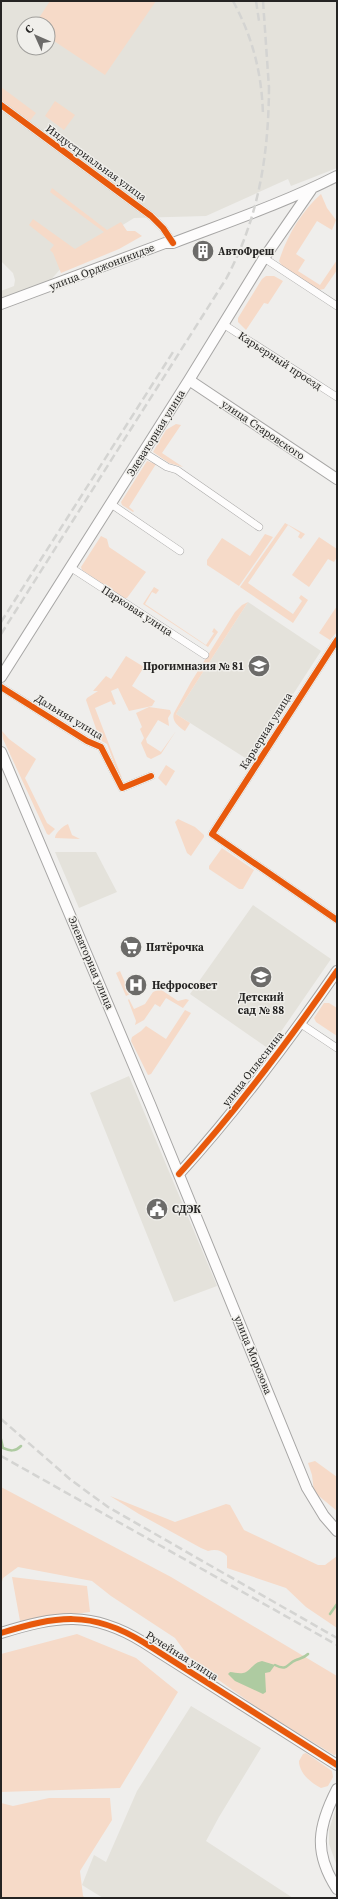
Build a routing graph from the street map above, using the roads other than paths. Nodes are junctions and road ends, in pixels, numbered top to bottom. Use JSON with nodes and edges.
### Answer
{"nodes":[{"id":1,"x":1,"y":105,"type":"edge"},
{"id":2,"x":337,"y":176,"type":"edge"},
{"id":3,"x":311,"y":190,"type":"junction"},
{"id":4,"x":173,"y":243,"type":"junction"},
{"id":5,"x":264,"y":258,"type":"junction"},
{"id":6,"x":1,"y":304,"type":"edge"},
{"id":7,"x":337,"y":306,"type":"edge"},
{"id":8,"x":223,"y":324,"type":"junction"},
{"id":9,"x":189,"y":380,"type":"junction"},
{"id":10,"x":337,"y":397,"type":"edge"},
{"id":11,"x":144,"y":452,"type":"junction"},
{"id":12,"x":337,"y":479,"type":"edge"},
{"id":13,"x":111,"y":504,"type":"junction"},
{"id":14,"x":259,"y":527,"type":"dead end"},
{"id":15,"x":180,"y":550,"type":"dead end"},
{"id":16,"x":70,"y":567,"type":"junction"},
{"id":17,"x":337,"y":640,"type":"edge"},
{"id":18,"x":205,"y":655,"type":"dead end"},
{"id":19,"x":1,"y":677,"type":"edge"},
{"id":20,"x":1,"y":688,"type":"edge"},
{"id":21,"x":1,"y":752,"type":"edge"},
{"id":22,"x":152,"y":776,"type":"dead end"},
{"id":23,"x":337,"y":920,"type":"edge"},
{"id":24,"x":337,"y":971,"type":"edge"},
{"id":25,"x":301,"y":1024,"type":"junction"},
{"id":26,"x":337,"y":1048,"type":"edge"},
{"id":27,"x":178,"y":1174,"type":"junction"},
{"id":28,"x":337,"y":1531,"type":"edge"},
{"id":29,"x":1,"y":1633,"type":"edge"},
{"id":30,"x":337,"y":1765,"type":"edge"},
{"id":31,"x":337,"y":1789,"type":"edge"},
{"id":32,"x":337,"y":1889,"type":"edge"}],
"edges":[{"from":1,"to":4,"type":"street","name":"Индустриальная улица"},
{"from":2,"to":3,"type":"main road","name":"улица Орджоникидзе"},
{"from":3,"to":4,"type":"main road","name":"улица Орджоникидзе"},
{"from":3,"to":5,"type":"main road","name":"Элеваторная улица"},
{"from":4,"to":6,"type":"main road","name":"улица Орджоникидзе"},
{"from":5,"to":7,"type":"street"},
{"from":5,"to":8,"type":"main road","name":"Элеваторная улица"},
{"from":8,"to":9,"type":"main road","name":"Элеваторная улица"},
{"from":8,"to":10,"type":"street","name":"Карьерный проезд"},
{"from":9,"to":11,"type":"main road","name":"Элеваторная улица"},
{"from":9,"to":12,"type":"main road","name":"улица Старовского"},
{"from":11,"to":13,"type":"main road","name":"Элеваторная улица"},
{"from":11,"to":14,"type":"street"},
{"from":13,"to":15,"type":"street"},
{"from":13,"to":16,"type":"main road","name":"Элеваторная улица"},
{"from":16,"to":18,"type":"street","name":"Парковая улица"},
{"from":16,"to":19,"type":"main road","name":"Элеваторная улица"},
{"from":17,"to":23,"type":"street","name":"Карьерная улица"},
{"from":20,"to":22,"type":"street","name":"Дальняя улица"},
{"from":21,"to":27,"type":"main road","name":"Элеваторная улица"},
{"from":24,"to":25,"type":"main road","name":"улица Оплеснина"},
{"from":25,"to":26,"type":"street"},
{"from":25,"to":27,"type":"main road","name":"улица Оплеснина"},
{"from":27,"to":28,"type":"main road","name":"улица Морозова"},
{"from":29,"to":30,"type":"main road","name":"Ручейная улица"},
{"from":31,"to":32,"type":"main road"}]}
